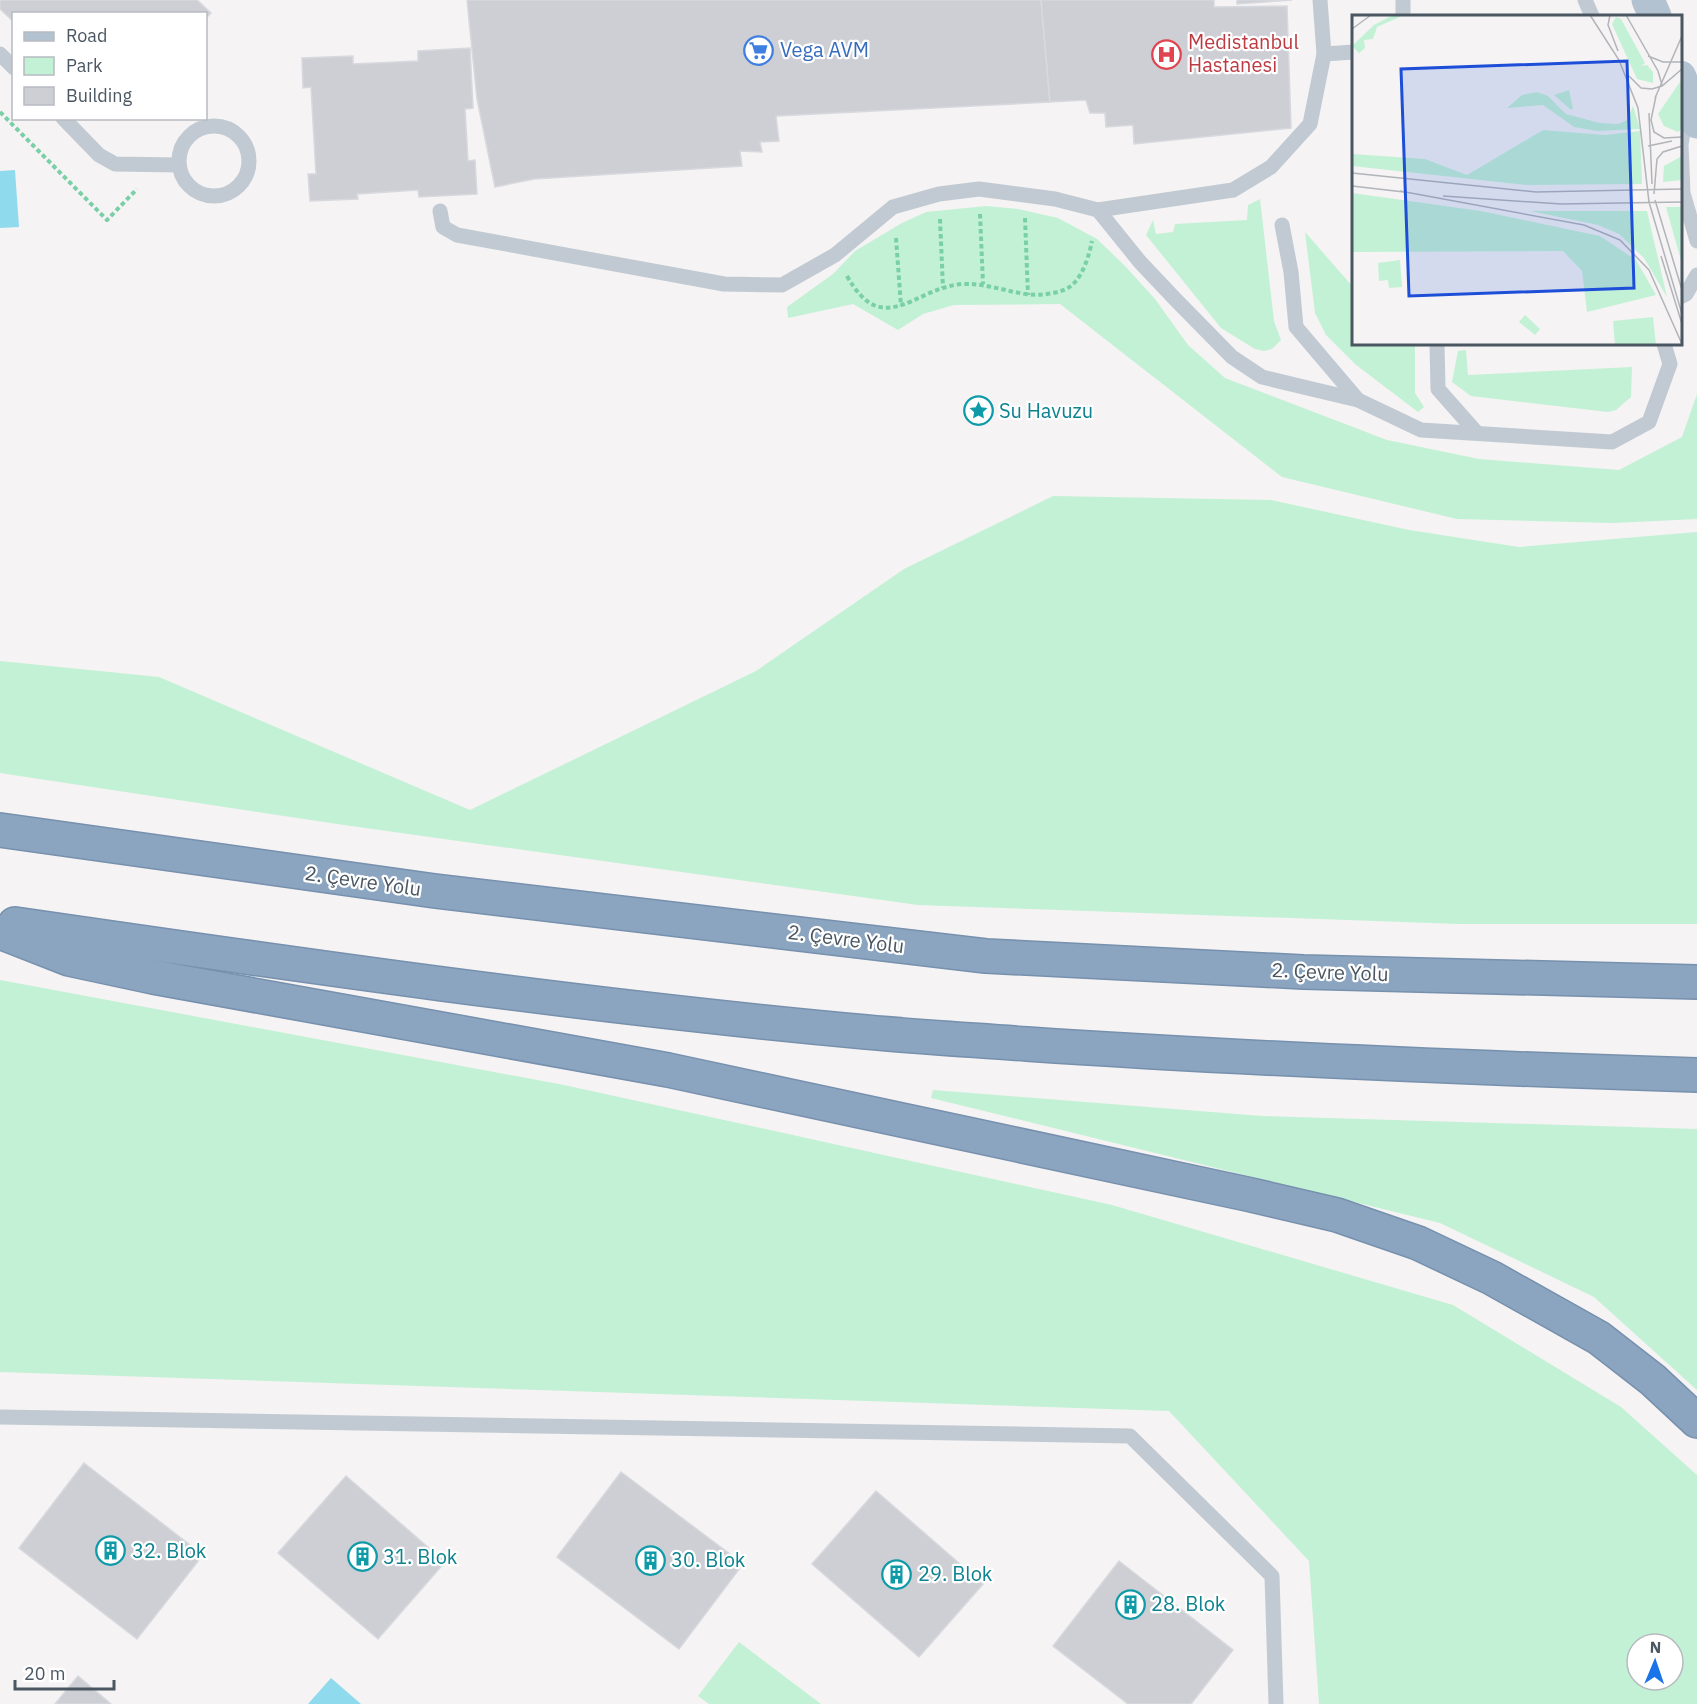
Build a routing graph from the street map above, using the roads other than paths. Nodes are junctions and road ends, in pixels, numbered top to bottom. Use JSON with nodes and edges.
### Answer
{"nodes":[{"id":1,"x":1320,"y":0,"type":"edge"},
{"id":2,"x":1585,"y":0,"type":"edge"},
{"id":3,"x":1648,"y":0,"type":"edge"},
{"id":4,"x":1592,"y":15,"type":"edge"},
{"id":5,"x":1655,"y":15,"type":"edge"},
{"id":6,"x":1352,"y":52,"type":"edge"},
{"id":7,"x":0,"y":54,"type":"edge"},
{"id":8,"x":1324,"y":54,"type":"junction"},
{"id":9,"x":12,"y":66,"type":"edge"},
{"id":10,"x":1689,"y":92,"type":"edge"},
{"id":11,"x":65,"y":120,"type":"edge"},
{"id":12,"x":1682,"y":138,"type":"edge"},
{"id":13,"x":179,"y":165,"type":"junction"},
{"id":14,"x":1682,"y":169,"type":"edge"},
{"id":15,"x":1098,"y":210,"type":"junction"},
{"id":16,"x":440,"y":211,"type":"dead end"},
{"id":17,"x":1282,"y":225,"type":"dead end"},
{"id":18,"x":1697,"y":241,"type":"edge"},
{"id":19,"x":1697,"y":275,"type":"edge"},
{"id":20,"x":1682,"y":296,"type":"edge"},
{"id":21,"x":1437,"y":345,"type":"edge"},
{"id":22,"x":1664,"y":345,"type":"edge"},
{"id":23,"x":1358,"y":400,"type":"junction"},
{"id":24,"x":1476,"y":432,"type":"junction"},
{"id":25,"x":0,"y":830,"type":"edge"},
{"id":26,"x":0,"y":922,"type":"edge"},
{"id":27,"x":0,"y":932,"type":"edge"},
{"id":28,"x":1697,"y":982,"type":"edge"},
{"id":29,"x":1697,"y":1075,"type":"edge"},
{"id":30,"x":0,"y":1416,"type":"edge"},
{"id":31,"x":1697,"y":1421,"type":"edge"},
{"id":32,"x":1276,"y":1704,"type":"edge"}],
"edges":[{"from":1,"to":8,"type":"lane"},
{"from":2,"to":4,"type":"lane"},
{"from":3,"to":5,"type":"main road"},
{"from":6,"to":8,"type":"lane"},
{"from":7,"to":9,"type":"lane"},
{"from":8,"to":15,"type":"lane"},
{"from":10,"to":12,"type":"lane"},
{"from":11,"to":13,"type":"lane"},
{"from":13,"to":13,"type":"lane"},
{"from":14,"to":18,"type":"lane"},
{"from":15,"to":16,"type":"lane"},
{"from":15,"to":23,"type":"lane"},
{"from":17,"to":23,"type":"lane"},
{"from":19,"to":20,"type":"lane"},
{"from":21,"to":24,"type":"lane"},
{"from":22,"to":24,"type":"lane"},
{"from":23,"to":24,"type":"lane"},
{"from":25,"to":28,"type":"highway","name":"2. Çevre Yolu"},
{"from":26,"to":29,"type":"highway"},
{"from":27,"to":31,"type":"highway"},
{"from":30,"to":32,"type":"lane"}]}
